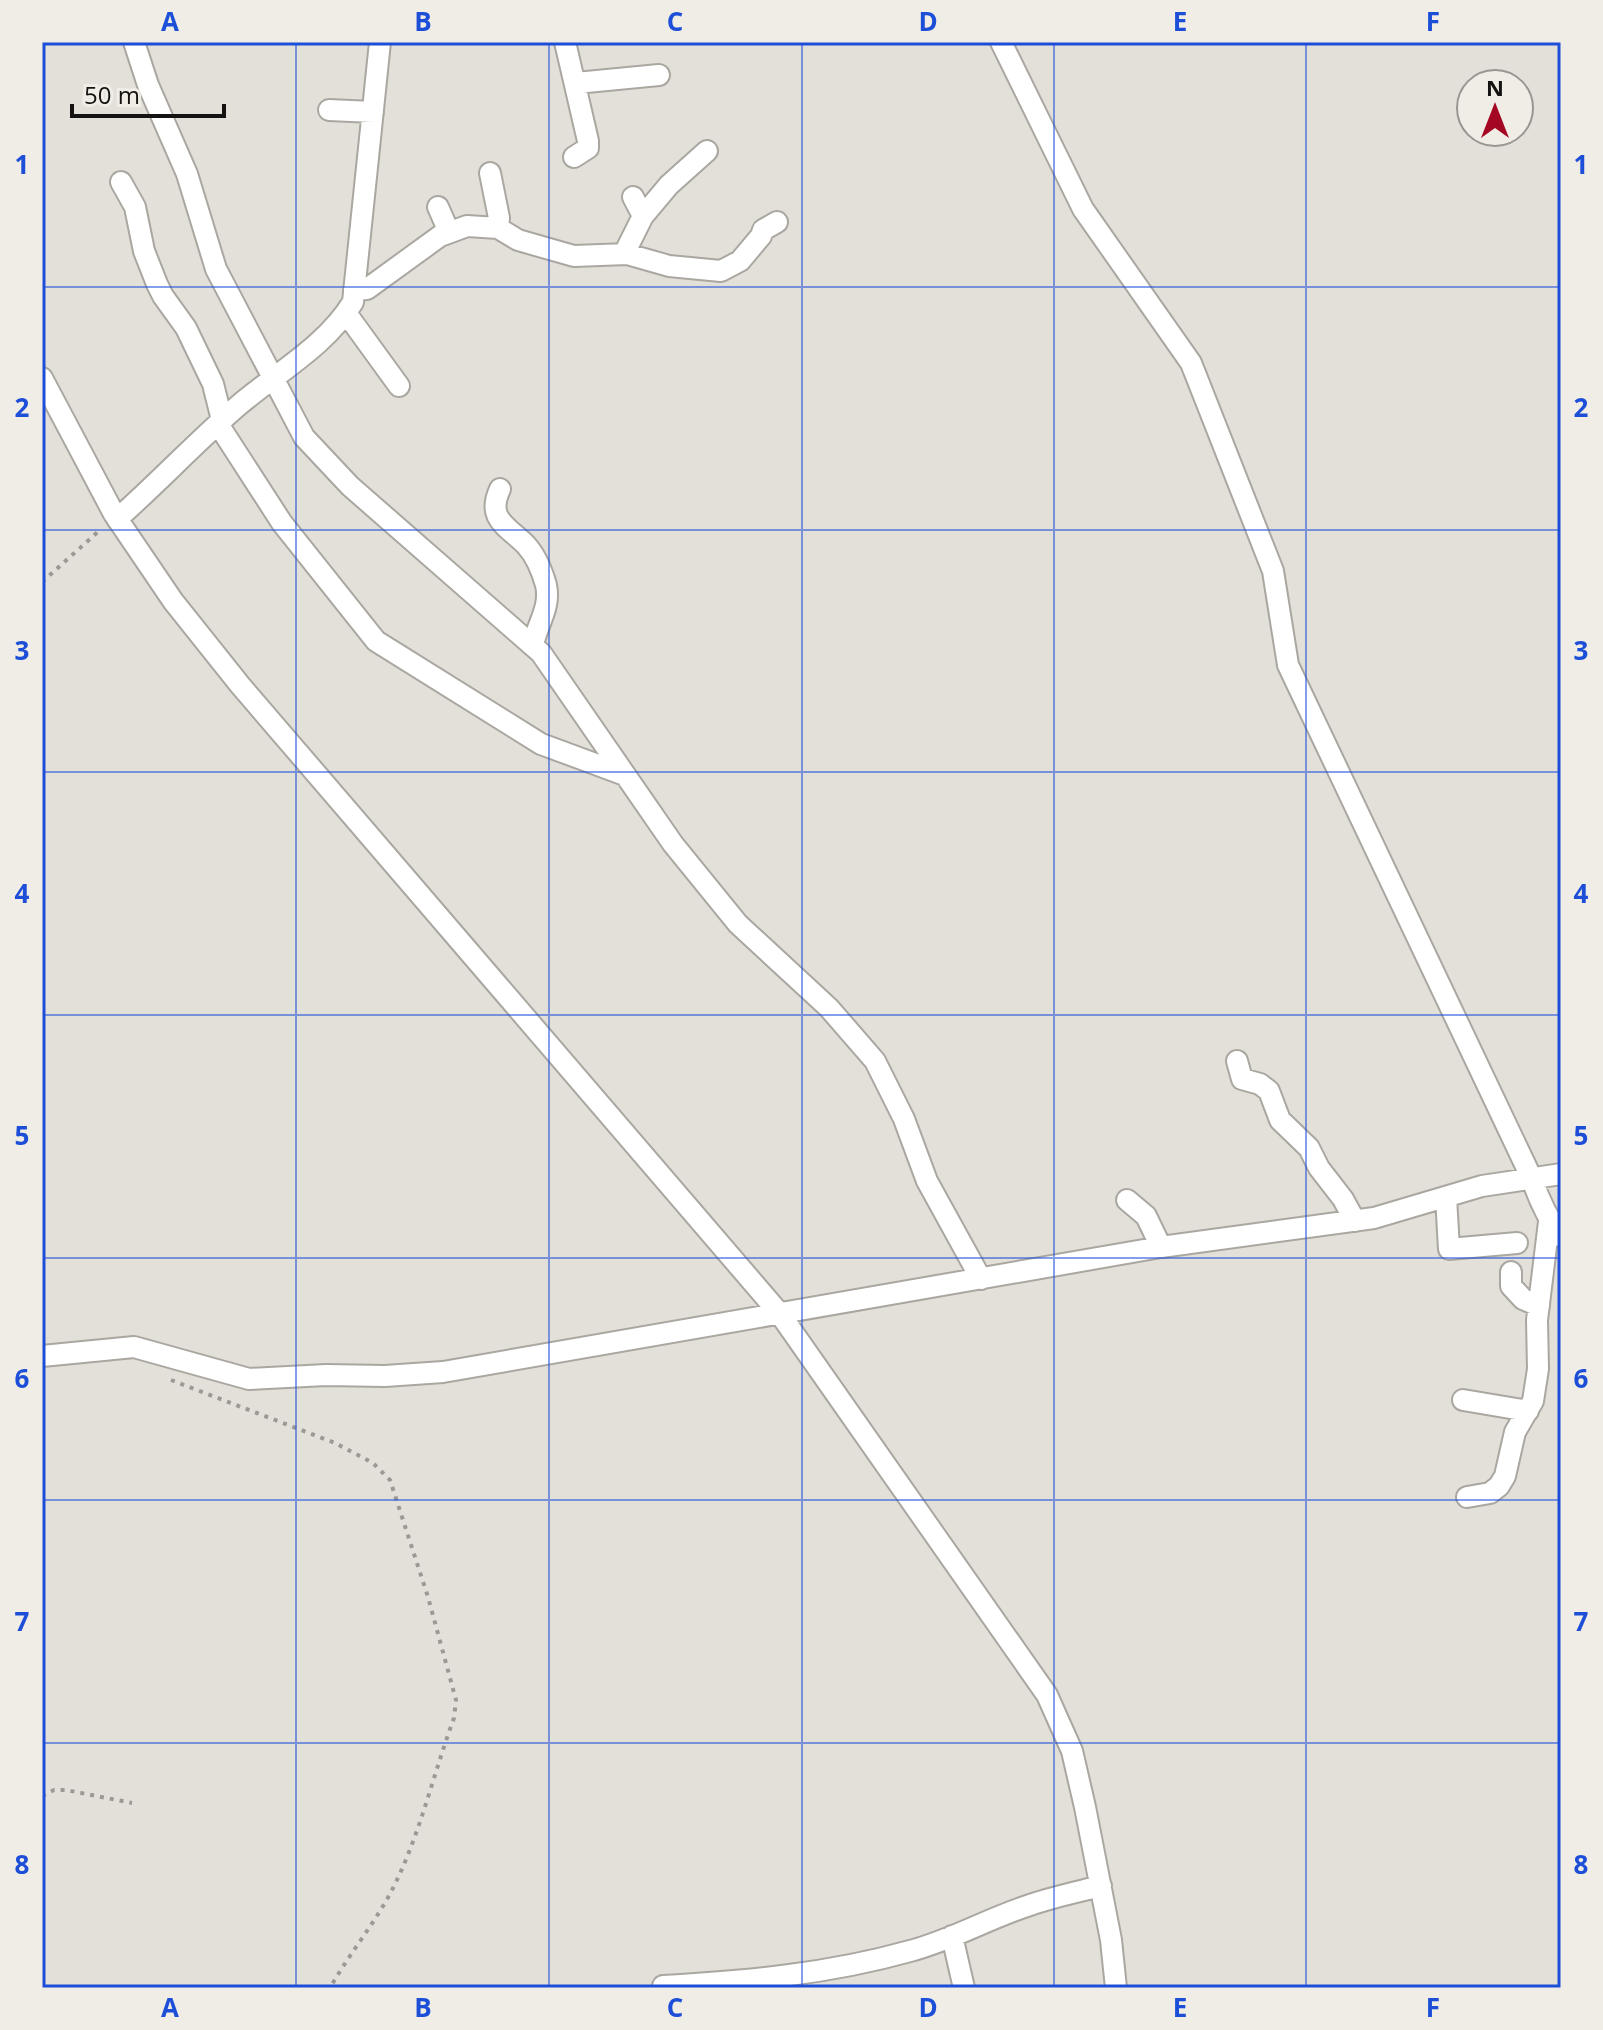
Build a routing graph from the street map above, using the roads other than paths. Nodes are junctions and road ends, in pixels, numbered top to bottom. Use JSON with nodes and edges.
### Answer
{"nodes":[{"id":1,"x":134,"y":42,"type":"edge"},
{"id":2,"x":380,"y":42,"type":"edge"},
{"id":3,"x":565,"y":42,"type":"edge"},
{"id":4,"x":1001,"y":42,"type":"edge"},
{"id":5,"x":659,"y":75,"type":"dead end"},
{"id":6,"x":576,"y":83,"type":"junction"},
{"id":7,"x":329,"y":110,"type":"dead end"},
{"id":8,"x":373,"y":112,"type":"junction"},
{"id":9,"x":707,"y":151,"type":"dead end"},
{"id":10,"x":574,"y":157,"type":"dead end"},
{"id":11,"x":490,"y":173,"type":"dead end"},
{"id":12,"x":121,"y":182,"type":"dead end"},
{"id":13,"x":633,"y":197,"type":"dead end"},
{"id":14,"x":438,"y":207,"type":"dead end"},
{"id":15,"x":643,"y":216,"type":"junction"},
{"id":16,"x":777,"y":222,"type":"dead end"},
{"id":17,"x":498,"y":228,"type":"junction"},
{"id":18,"x":449,"y":232,"type":"junction"},
{"id":19,"x":624,"y":254,"type":"junction"},
{"id":20,"x":354,"y":290,"type":"junction"},
{"id":21,"x":346,"y":313,"type":"junction"},
{"id":22,"x":42,"y":378,"type":"edge"},
{"id":23,"x":272,"y":381,"type":"junction"},
{"id":24,"x":399,"y":386,"type":"dead end"},
{"id":25,"x":220,"y":422,"type":"junction"},
{"id":26,"x":500,"y":489,"type":"dead end"},
{"id":27,"x":117,"y":519,"type":"junction"},
{"id":28,"x":533,"y":645,"type":"junction"},
{"id":29,"x":625,"y":775,"type":"junction"},
{"id":30,"x":1237,"y":1061,"type":"dead end"},
{"id":31,"x":1561,"y":1174,"type":"edge"},
{"id":32,"x":1532,"y":1179,"type":"junction"},
{"id":33,"x":1446,"y":1197,"type":"junction"},
{"id":34,"x":1127,"y":1200,"type":"dead end"},
{"id":35,"x":1355,"y":1221,"type":"junction"},
{"id":36,"x":1555,"y":1229,"type":"edge"},
{"id":37,"x":1517,"y":1243,"type":"dead end"},
{"id":38,"x":1161,"y":1247,"type":"junction"},
{"id":39,"x":1511,"y":1272,"type":"dead end"},
{"id":40,"x":981,"y":1279,"type":"junction"},
{"id":41,"x":1539,"y":1306,"type":"junction"},
{"id":42,"x":780,"y":1314,"type":"junction"},
{"id":43,"x":42,"y":1356,"type":"edge"},
{"id":44,"x":1463,"y":1400,"type":"dead end"},
{"id":45,"x":1528,"y":1411,"type":"junction"},
{"id":46,"x":1467,"y":1497,"type":"dead end"},
{"id":47,"x":1101,"y":1886,"type":"junction"},
{"id":48,"x":952,"y":1936,"type":"junction"},
{"id":49,"x":801,"y":1982,"type":"edge"},
{"id":50,"x":663,"y":1986,"type":"edge"},
{"id":51,"x":964,"y":1988,"type":"edge"},
{"id":52,"x":1116,"y":1988,"type":"edge"}],
"edges":[{"from":1,"to":23,"type":"street"},
{"from":2,"to":8,"type":"street"},
{"from":3,"to":6,"type":"street"},
{"from":4,"to":32,"type":"street"},
{"from":5,"to":6,"type":"street"},
{"from":6,"to":10,"type":"street"},
{"from":7,"to":8,"type":"street"},
{"from":8,"to":20,"type":"street"},
{"from":9,"to":15,"type":"street"},
{"from":11,"to":17,"type":"street"},
{"from":12,"to":25,"type":"street"},
{"from":13,"to":15,"type":"street"},
{"from":14,"to":18,"type":"street"},
{"from":15,"to":19,"type":"street"},
{"from":16,"to":19,"type":"street"},
{"from":17,"to":18,"type":"street"},
{"from":17,"to":19,"type":"street"},
{"from":18,"to":20,"type":"street"},
{"from":20,"to":21,"type":"street"},
{"from":21,"to":23,"type":"street"},
{"from":21,"to":24,"type":"street"},
{"from":22,"to":27,"type":"street"},
{"from":23,"to":25,"type":"street"},
{"from":23,"to":28,"type":"street"},
{"from":25,"to":27,"type":"street"},
{"from":25,"to":29,"type":"street"},
{"from":26,"to":28,"type":"street"},
{"from":27,"to":42,"type":"street"},
{"from":28,"to":29,"type":"street"},
{"from":29,"to":40,"type":"street"},
{"from":30,"to":35,"type":"street"},
{"from":31,"to":32,"type":"street"},
{"from":32,"to":33,"type":"street"},
{"from":32,"to":36,"type":"street"},
{"from":33,"to":35,"type":"street"},
{"from":33,"to":37,"type":"street"},
{"from":34,"to":38,"type":"street"},
{"from":35,"to":38,"type":"street"},
{"from":36,"to":41,"type":"street"},
{"from":38,"to":40,"type":"street"},
{"from":39,"to":41,"type":"street"},
{"from":40,"to":42,"type":"street"},
{"from":41,"to":45,"type":"street"},
{"from":42,"to":43,"type":"street"},
{"from":42,"to":47,"type":"street"},
{"from":44,"to":45,"type":"street"},
{"from":45,"to":46,"type":"street"},
{"from":47,"to":48,"type":"street"},
{"from":47,"to":52,"type":"street"},
{"from":48,"to":49,"type":"street"},
{"from":48,"to":51,"type":"street"},
{"from":49,"to":50,"type":"street"}]}
